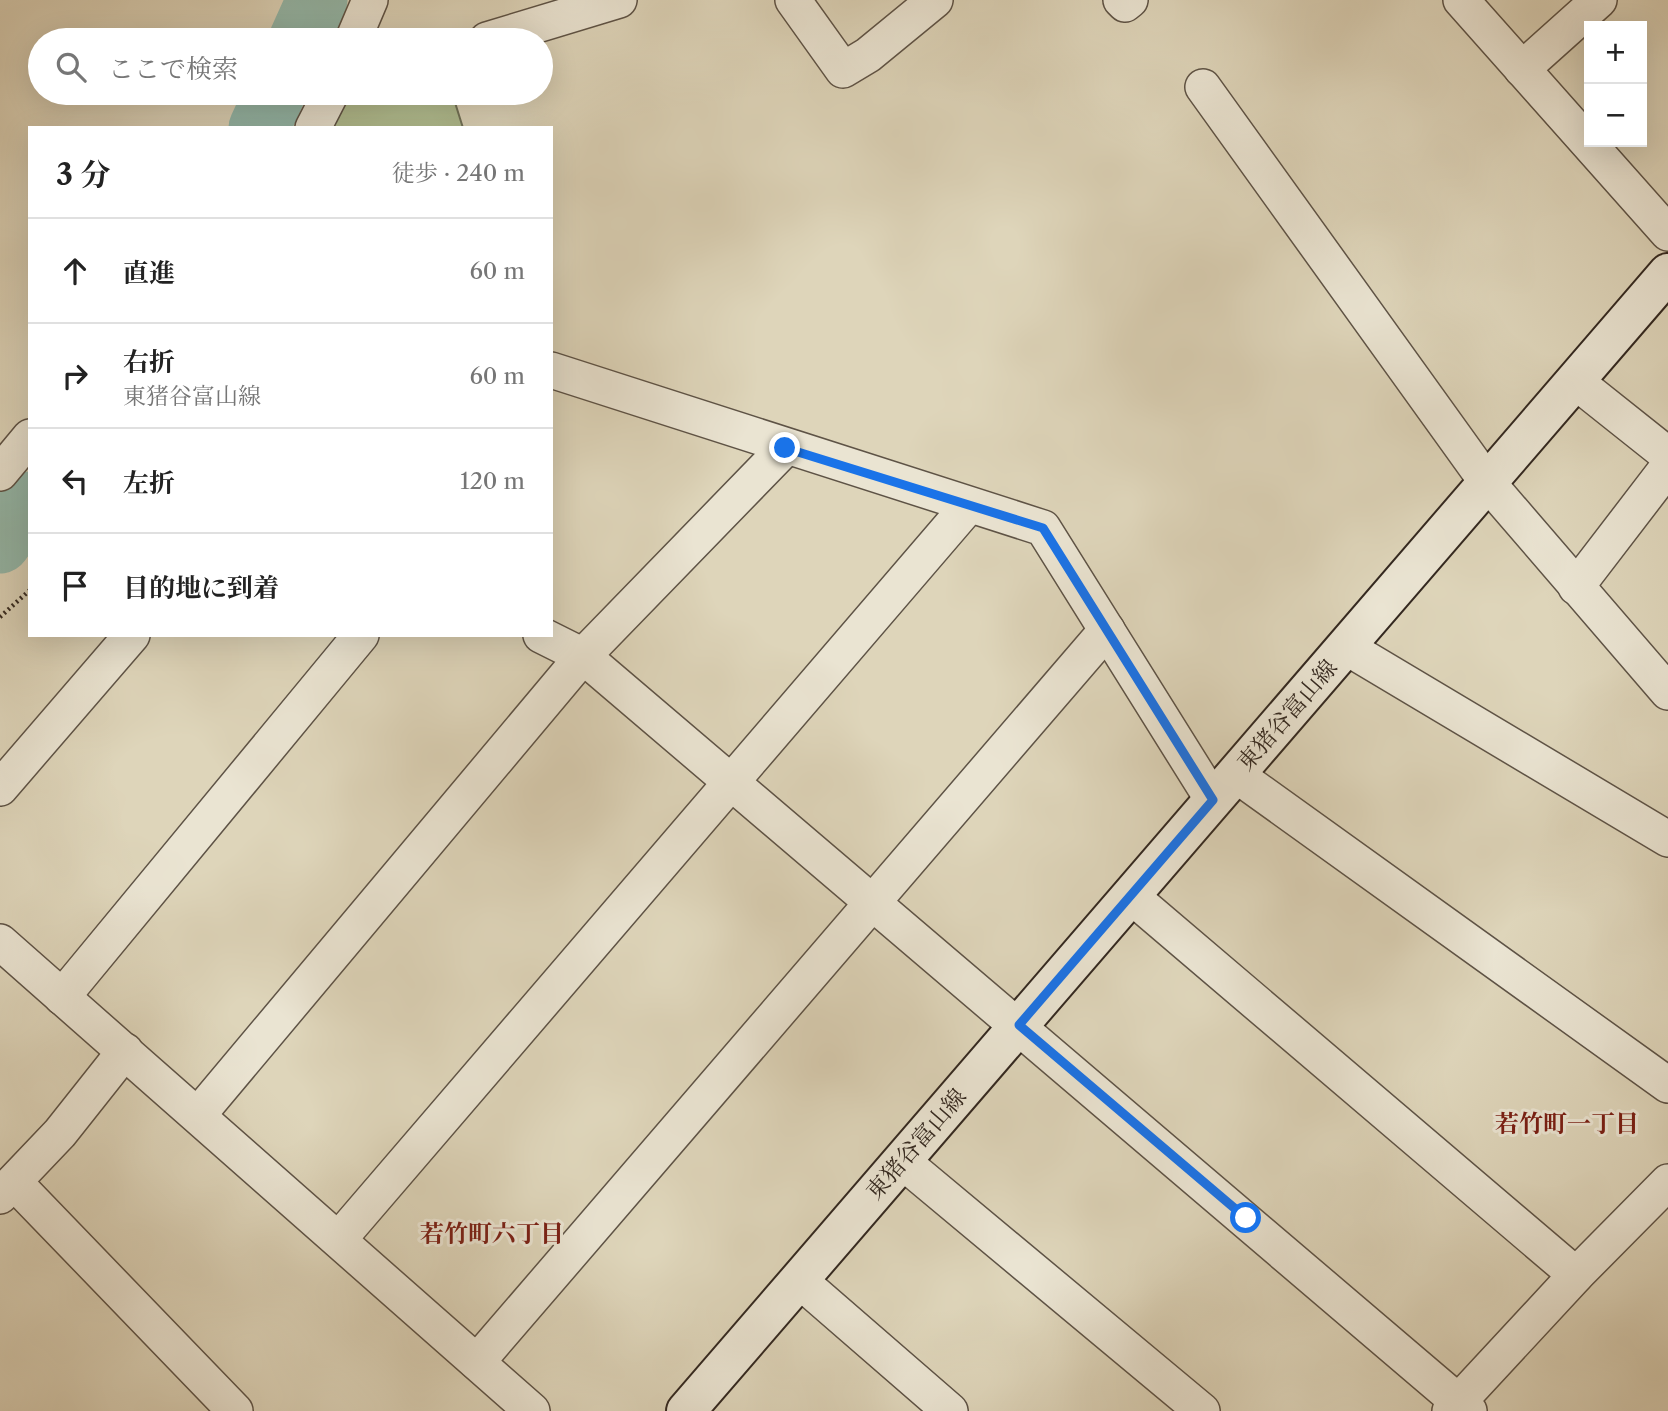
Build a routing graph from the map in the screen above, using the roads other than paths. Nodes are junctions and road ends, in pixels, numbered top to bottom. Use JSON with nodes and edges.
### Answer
{"nodes":[{"id":1,"x":369,"y":0,"type":"edge"},
{"id":2,"x":619,"y":0,"type":"edge"},
{"id":3,"x":793,"y":0,"type":"edge"},
{"id":4,"x":935,"y":0,"type":"edge"},
{"id":5,"x":1121,"y":0,"type":"edge"},
{"id":6,"x":1130,"y":0,"type":"edge"},
{"id":7,"x":1461,"y":0,"type":"edge"},
{"id":8,"x":1599,"y":0,"type":"edge"},
{"id":9,"x":358,"y":28,"type":"edge"},
{"id":10,"x":527,"y":28,"type":"edge"},
{"id":11,"x":1522,"y":69,"type":"junction"},
{"id":12,"x":1203,"y":87,"type":"dead end"},
{"id":13,"x":325,"y":105,"type":"edge"},
{"id":14,"x":314,"y":126,"type":"edge"},
{"id":15,"x":1668,"y":233,"type":"edge"},
{"id":16,"x":1668,"y":273,"type":"edge"},
{"id":17,"x":553,"y":371,"type":"edge"},
{"id":18,"x":1575,"y":381,"type":"junction"},
{"id":19,"x":28,"y":439,"type":"edge"},
{"id":20,"x":785,"y":448,"type":"junction"},
{"id":21,"x":1668,"y":455,"type":"edge"},
{"id":22,"x":1668,"y":467,"type":"edge"},
{"id":23,"x":0,"y":473,"type":"edge"},
{"id":24,"x":1487,"y":482,"type":"junction"},
{"id":25,"x":969,"y":505,"type":"junction"},
{"id":26,"x":1576,"y":587,"type":"junction"},
{"id":27,"x":1107,"y":630,"type":"junction"},
{"id":28,"x":130,"y":637,"type":"edge"},
{"id":29,"x":359,"y":637,"type":"edge"},
{"id":30,"x":545,"y":637,"type":"edge"},
{"id":31,"x":1346,"y":647,"type":"junction"},
{"id":32,"x":583,"y":656,"type":"junction"},
{"id":33,"x":1668,"y":692,"type":"edge"},
{"id":34,"x":733,"y":783,"type":"junction"},
{"id":35,"x":1224,"y":787,"type":"junction"},
{"id":36,"x":0,"y":788,"type":"edge"},
{"id":37,"x":1668,"y":839,"type":"edge"},
{"id":38,"x":1131,"y":896,"type":"junction"},
{"id":39,"x":872,"y":901,"type":"junction"},
{"id":40,"x":0,"y":942,"type":"edge"},
{"id":41,"x":62,"y":996,"type":"junction"},
{"id":42,"x":1019,"y":1025,"type":"junction"},
{"id":43,"x":125,"y":1051,"type":"junction"},
{"id":44,"x":1668,"y":1085,"type":"edge"},
{"id":45,"x":198,"y":1115,"type":"junction"},
{"id":46,"x":902,"y":1161,"type":"junction"},
{"id":47,"x":1668,"y":1182,"type":"edge"},
{"id":48,"x":7,"y":1189,"type":"edge"},
{"id":49,"x":339,"y":1239,"type":"junction"},
{"id":50,"x":1576,"y":1275,"type":"junction"},
{"id":51,"x":799,"y":1280,"type":"junction"},
{"id":52,"x":477,"y":1362,"type":"junction"},
{"id":53,"x":1459,"y":1408,"type":"edge"},
{"id":54,"x":235,"y":1411,"type":"edge"},
{"id":55,"x":532,"y":1411,"type":"edge"},
{"id":56,"x":686,"y":1411,"type":"edge"},
{"id":57,"x":950,"y":1411,"type":"edge"},
{"id":58,"x":1202,"y":1411,"type":"edge"}],
"edges":[{"from":1,"to":9,"type":"street"},
{"from":2,"to":10,"type":"street"},
{"from":3,"to":4,"type":"street"},
{"from":5,"to":6,"type":"street"},
{"from":7,"to":11,"type":"street"},
{"from":8,"to":11,"type":"street"},
{"from":11,"to":15,"type":"street"},
{"from":12,"to":24,"type":"street"},
{"from":13,"to":14,"type":"street"},
{"from":16,"to":18,"type":"main road","name":"東猪谷富山線"},
{"from":17,"to":20,"type":"street"},
{"from":18,"to":21,"type":"street"},
{"from":18,"to":24,"type":"main road","name":"東猪谷富山線"},
{"from":19,"to":23,"type":"street"},
{"from":20,"to":25,"type":"street"},
{"from":20,"to":32,"type":"street"},
{"from":22,"to":26,"type":"street"},
{"from":24,"to":26,"type":"street"},
{"from":24,"to":31,"type":"main road","name":"東猪谷富山線"},
{"from":25,"to":27,"type":"street"},
{"from":25,"to":34,"type":"street"},
{"from":26,"to":33,"type":"street"},
{"from":27,"to":35,"type":"street"},
{"from":27,"to":39,"type":"street"},
{"from":28,"to":36,"type":"street"},
{"from":29,"to":41,"type":"street"},
{"from":30,"to":32,"type":"street"},
{"from":31,"to":35,"type":"main road","name":"東猪谷富山線"},
{"from":31,"to":37,"type":"street"},
{"from":32,"to":34,"type":"street"},
{"from":32,"to":45,"type":"street"},
{"from":34,"to":39,"type":"street"},
{"from":34,"to":49,"type":"street"},
{"from":35,"to":38,"type":"main road","name":"東猪谷富山線"},
{"from":35,"to":44,"type":"street"},
{"from":38,"to":42,"type":"main road","name":"東猪谷富山線"},
{"from":38,"to":50,"type":"street"},
{"from":39,"to":42,"type":"street"},
{"from":39,"to":52,"type":"street"},
{"from":40,"to":41,"type":"street"},
{"from":41,"to":43,"type":"street"},
{"from":42,"to":46,"type":"main road","name":"東猪谷富山線"},
{"from":42,"to":53,"type":"street"},
{"from":43,"to":45,"type":"street"},
{"from":43,"to":48,"type":"street"},
{"from":45,"to":49,"type":"street"},
{"from":46,"to":51,"type":"main road","name":"東猪谷富山線"},
{"from":46,"to":58,"type":"street"},
{"from":47,"to":50,"type":"street"},
{"from":48,"to":54,"type":"street"},
{"from":49,"to":52,"type":"street"},
{"from":50,"to":53,"type":"street"},
{"from":51,"to":56,"type":"main road","name":"東猪谷富山線"},
{"from":51,"to":57,"type":"street"},
{"from":52,"to":55,"type":"street"}]}
